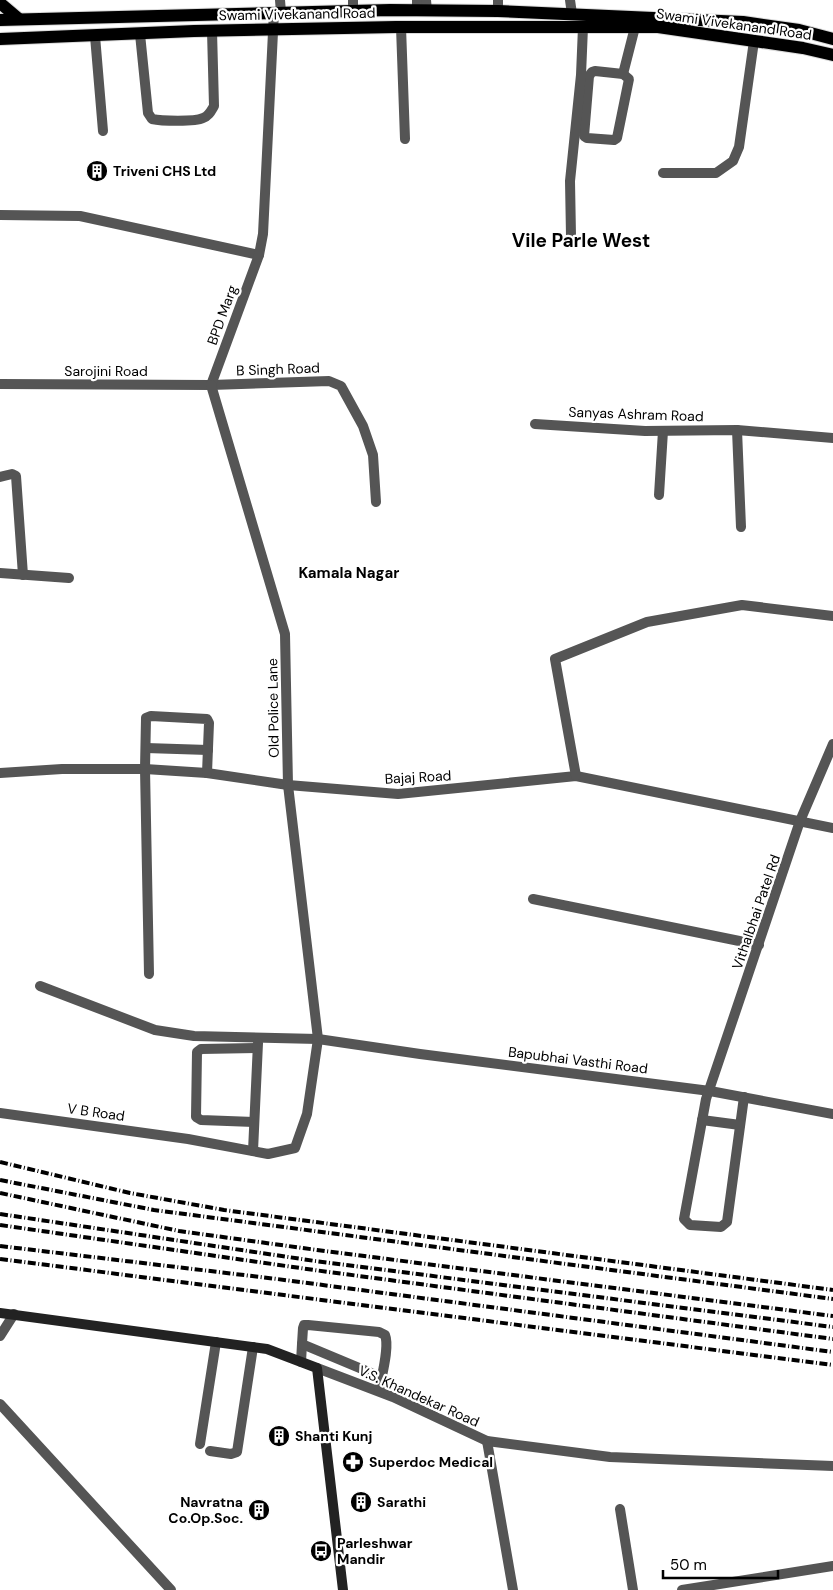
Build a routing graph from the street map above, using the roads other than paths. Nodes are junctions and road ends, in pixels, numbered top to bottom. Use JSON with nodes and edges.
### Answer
{"nodes":[{"id":1,"x":570,"y":0,"type":"edge"},
{"id":2,"x":0,"y":3,"type":"edge"},
{"id":3,"x":353,"y":5,"type":"edge"},
{"id":4,"x":422,"y":5,"type":"edge"},
{"id":5,"x":498,"y":6,"type":"edge"},
{"id":6,"x":278,"y":8,"type":"edge"},
{"id":7,"x":572,"y":14,"type":"junction"},
{"id":8,"x":19,"y":19,"type":"junction"},
{"id":9,"x":0,"y":20,"type":"edge"},
{"id":10,"x":401,"y":27,"type":"junction"},
{"id":11,"x":635,"y":27,"type":"junction"},
{"id":12,"x":583,"y":28,"type":"junction"},
{"id":13,"x":273,"y":30,"type":"junction"},
{"id":14,"x":212,"y":31,"type":"junction"},
{"id":15,"x":140,"y":34,"type":"junction"},
{"id":16,"x":95,"y":36,"type":"junction"},
{"id":17,"x":833,"y":39,"type":"edge"},
{"id":18,"x":0,"y":40,"type":"edge"},
{"id":19,"x":754,"y":41,"type":"junction"},
{"id":20,"x":833,"y":55,"type":"edge"},
{"id":21,"x":623,"y":74,"type":"junction"},
{"id":22,"x":103,"y":131,"type":"dead end"},
{"id":23,"x":405,"y":139,"type":"dead end"},
{"id":24,"x":663,"y":174,"type":"dead end"},
{"id":25,"x":0,"y":215,"type":"edge"},
{"id":26,"x":571,"y":236,"type":"dead end"},
{"id":27,"x":259,"y":255,"type":"junction"},
{"id":28,"x":0,"y":384,"type":"edge"},
{"id":29,"x":211,"y":385,"type":"junction"},
{"id":30,"x":535,"y":424,"type":"dead end"},
{"id":31,"x":737,"y":430,"type":"junction"},
{"id":32,"x":663,"y":431,"type":"junction"},
{"id":33,"x":833,"y":438,"type":"edge"},
{"id":34,"x":0,"y":476,"type":"edge"},
{"id":35,"x":659,"y":495,"type":"dead end"},
{"id":36,"x":376,"y":502,"type":"dead end"},
{"id":37,"x":741,"y":527,"type":"dead end"},
{"id":38,"x":0,"y":569,"type":"edge"},
{"id":39,"x":23,"y":572,"type":"junction"},
{"id":40,"x":0,"y":573,"type":"edge"},
{"id":41,"x":69,"y":578,"type":"dead end"},
{"id":42,"x":833,"y":616,"type":"edge"},
{"id":43,"x":833,"y":744,"type":"edge"},
{"id":44,"x":146,"y":748,"type":"junction"},
{"id":45,"x":208,"y":750,"type":"junction"},
{"id":46,"x":145,"y":770,"type":"junction"},
{"id":47,"x":0,"y":773,"type":"edge"},
{"id":48,"x":207,"y":773,"type":"junction"},
{"id":49,"x":576,"y":776,"type":"junction"},
{"id":50,"x":288,"y":785,"type":"junction"},
{"id":51,"x":800,"y":821,"type":"junction"},
{"id":52,"x":833,"y":828,"type":"edge"},
{"id":53,"x":533,"y":899,"type":"dead end"},
{"id":54,"x":759,"y":945,"type":"junction"},
{"id":55,"x":149,"y":974,"type":"dead end"},
{"id":56,"x":40,"y":986,"type":"dead end"},
{"id":57,"x":258,"y":1037,"type":"junction"},
{"id":58,"x":318,"y":1038,"type":"junction"},
{"id":59,"x":257,"y":1048,"type":"junction"},
{"id":60,"x":710,"y":1090,"type":"junction"},
{"id":61,"x":744,"y":1097,"type":"junction"},
{"id":62,"x":0,"y":1113,"type":"edge"},
{"id":63,"x":833,"y":1114,"type":"edge"},
{"id":64,"x":702,"y":1120,"type":"junction"},
{"id":65,"x":254,"y":1122,"type":"junction"},
{"id":66,"x":740,"y":1124,"type":"junction"},
{"id":67,"x":254,"y":1151,"type":"junction"},
{"id":68,"x":0,"y":1312,"type":"edge"},
{"id":69,"x":14,"y":1314,"type":"junction"},
{"id":70,"x":0,"y":1336,"type":"edge"},
{"id":71,"x":216,"y":1342,"type":"junction"},
{"id":72,"x":302,"y":1344,"type":"junction"},
{"id":73,"x":253,"y":1346,"type":"junction"},
{"id":74,"x":301,"y":1362,"type":"junction"},
{"id":75,"x":317,"y":1368,"type":"junction"},
{"id":76,"x":381,"y":1377,"type":"junction"},
{"id":77,"x":379,"y":1391,"type":"junction"},
{"id":78,"x":0,"y":1404,"type":"edge"},
{"id":79,"x":487,"y":1441,"type":"junction"},
{"id":80,"x":200,"y":1444,"type":"dead end"},
{"id":81,"x":210,"y":1451,"type":"dead end"},
{"id":82,"x":833,"y":1466,"type":"edge"},
{"id":83,"x":620,"y":1509,"type":"dead end"},
{"id":84,"x":833,"y":1566,"type":"edge"},
{"id":85,"x":172,"y":1590,"type":"edge"},
{"id":86,"x":343,"y":1590,"type":"edge"},
{"id":87,"x":513,"y":1590,"type":"edge"},
{"id":88,"x":633,"y":1590,"type":"edge"},
{"id":89,"x":682,"y":1590,"type":"edge"}],
"edges":[{"from":1,"to":7,"type":"street"},
{"from":2,"to":8,"type":"main road"},
{"from":3,"to":4,"type":"main road","name":"Swami Vivekanand Road"},
{"from":3,"to":6,"type":"main road","name":"Swami Vivekanand Road"},
{"from":4,"to":5,"type":"main road","name":"Swami Vivekanand Road"},
{"from":5,"to":7,"type":"main road","name":"Swami Vivekanand Road"},
{"from":6,"to":8,"type":"main road","name":"Swami Vivekanand Road"},
{"from":6,"to":13,"type":"street","name":"BPD Marg"},
{"from":7,"to":17,"type":"main road","name":"Swami Vivekanand Road"},
{"from":8,"to":9,"type":"main road","name":"Swami Vivekanand Road"},
{"from":10,"to":12,"type":"main road","name":"Swami Vivekanand Road"},
{"from":10,"to":13,"type":"main road","name":"Swami Vivekanand Road"},
{"from":10,"to":23,"type":"street"},
{"from":11,"to":12,"type":"main road","name":"Swami Vivekanand Road"},
{"from":11,"to":19,"type":"main road","name":"Swami Vivekanand Road"},
{"from":11,"to":21,"type":"street"},
{"from":12,"to":26,"type":"street"},
{"from":13,"to":14,"type":"main road","name":"Swami Vivekanand Road"},
{"from":13,"to":27,"type":"street","name":"BPD Marg"},
{"from":14,"to":15,"type":"main road","name":"Swami Vivekanand Road"},
{"from":14,"to":15,"type":"street"},
{"from":15,"to":16,"type":"main road","name":"Swami Vivekanand Road"},
{"from":16,"to":18,"type":"main road","name":"Swami Vivekanand Road"},
{"from":16,"to":22,"type":"street"},
{"from":19,"to":20,"type":"main road","name":"Swami Vivekanand Road"},
{"from":19,"to":24,"type":"street"},
{"from":21,"to":21,"type":"street"},
{"from":25,"to":27,"type":"street"},
{"from":27,"to":29,"type":"street","name":"BPD Marg"},
{"from":28,"to":29,"type":"street","name":"Sarojini Road"},
{"from":29,"to":36,"type":"street","name":"B Singh Road"},
{"from":29,"to":50,"type":"street","name":"Old Police Lane"},
{"from":30,"to":32,"type":"street","name":"Sanyas Ashram Road"},
{"from":31,"to":32,"type":"street","name":"Sanyas Ashram Road"},
{"from":31,"to":33,"type":"street","name":"Sanyas Ashram Road"},
{"from":31,"to":37,"type":"street"},
{"from":32,"to":35,"type":"street"},
{"from":34,"to":39,"type":"street"},
{"from":38,"to":39,"type":"street"},
{"from":39,"to":40,"type":"street"},
{"from":39,"to":41,"type":"street"},
{"from":42,"to":49,"type":"street"},
{"from":43,"to":51,"type":"street","name":"Vithalbhai Patel Rd"},
{"from":44,"to":45,"type":"street"},
{"from":44,"to":45,"type":"street"},
{"from":44,"to":46,"type":"street"},
{"from":45,"to":48,"type":"street"},
{"from":46,"to":47,"type":"street","name":"Bajaj Road"},
{"from":46,"to":48,"type":"street","name":"Bajaj Road"},
{"from":46,"to":55,"type":"street"},
{"from":48,"to":50,"type":"street","name":"Bajaj Road"},
{"from":49,"to":50,"type":"street","name":"Bajaj Road"},
{"from":49,"to":51,"type":"street","name":"Bajaj Road"},
{"from":50,"to":58,"type":"street","name":"Old Police Lane"},
{"from":51,"to":52,"type":"street","name":"Bajaj Road"},
{"from":51,"to":54,"type":"street","name":"Vithalbhai Patel Rd"},
{"from":53,"to":54,"type":"street"},
{"from":54,"to":60,"type":"street","name":"Vithalbhai Patel Rd"},
{"from":56,"to":57,"type":"street"},
{"from":57,"to":58,"type":"street"},
{"from":57,"to":59,"type":"street"},
{"from":58,"to":60,"type":"street","name":"Bapubhai Vasthi Road"},
{"from":58,"to":67,"type":"street","name":"Old Police Lane"},
{"from":59,"to":65,"type":"street"},
{"from":59,"to":65,"type":"street"},
{"from":60,"to":61,"type":"street","name":"Bapubhai Vasthi Road"},
{"from":60,"to":64,"type":"street","name":"Vithalbhai Patel Rd"},
{"from":61,"to":63,"type":"street","name":"Bapubhai Vasthi Road"},
{"from":61,"to":66,"type":"street"},
{"from":62,"to":67,"type":"street","name":"V B Road"},
{"from":64,"to":66,"type":"street"},
{"from":64,"to":66,"type":"street","name":"Vithalbhai Patel Rd"},
{"from":65,"to":67,"type":"street"},
{"from":68,"to":69,"type":"street","name":"V.S. Khandekar Road"},
{"from":69,"to":70,"type":"street"},
{"from":69,"to":71,"type":"street","name":"V.S. Khandekar Road"},
{"from":71,"to":73,"type":"street","name":"V.S. Khandekar Road"},
{"from":71,"to":80,"type":"street"},
{"from":72,"to":74,"type":"street"},
{"from":72,"to":76,"type":"street"},
{"from":72,"to":76,"type":"street"},
{"from":73,"to":74,"type":"street","name":"V.S. Khandekar Road"},
{"from":73,"to":81,"type":"street"},
{"from":74,"to":75,"type":"street","name":"V.S. Khandekar Road"},
{"from":75,"to":77,"type":"street","name":"V.S. Khandekar Road"},
{"from":75,"to":86,"type":"street"},
{"from":76,"to":77,"type":"street"},
{"from":77,"to":79,"type":"street","name":"V.S. Khandekar Road"},
{"from":78,"to":85,"type":"street"},
{"from":79,"to":82,"type":"street","name":"V.S. Khandekar Road"},
{"from":79,"to":87,"type":"street"},
{"from":83,"to":88,"type":"street"},
{"from":84,"to":89,"type":"street"}]}
